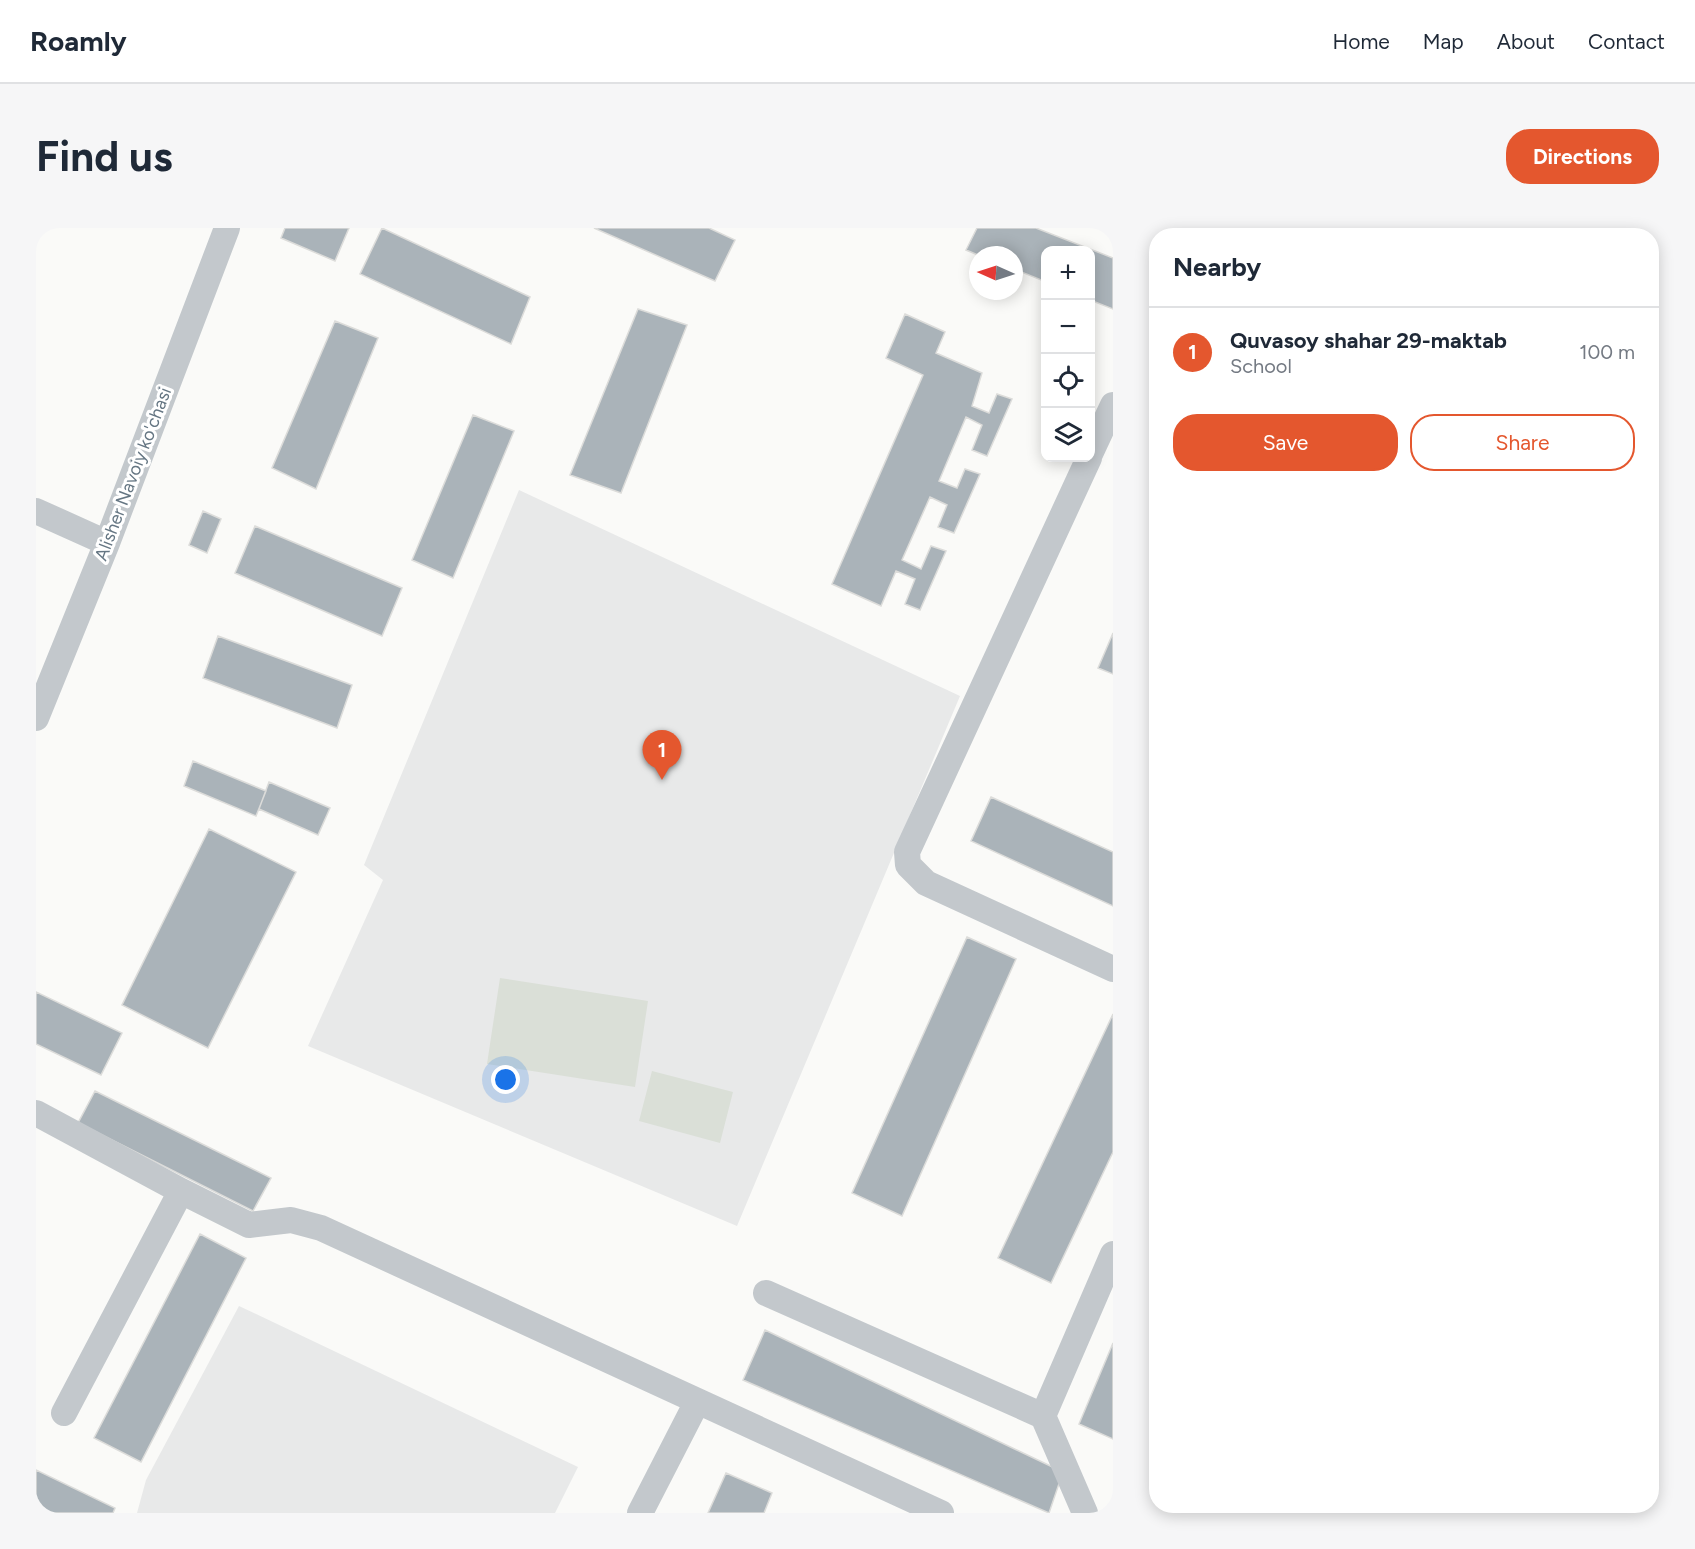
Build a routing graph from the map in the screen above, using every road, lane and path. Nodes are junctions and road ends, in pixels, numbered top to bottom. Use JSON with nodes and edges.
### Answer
{"nodes":[{"id":1,"x":227,"y":228,"type":"edge"},
{"id":2,"x":1113,"y":405,"type":"edge"},
{"id":3,"x":1095,"y":445,"type":"edge"},
{"id":4,"x":1087,"y":462,"type":"edge"},
{"id":5,"x":36,"y":511,"type":"edge"},
{"id":6,"x":107,"y":543,"type":"junction"},
{"id":7,"x":36,"y":718,"type":"edge"},
{"id":8,"x":1113,"y":969,"type":"edge"},
{"id":9,"x":39,"y":1121,"type":"edge"},
{"id":10,"x":181,"y":1191,"type":"junction"},
{"id":11,"x":1113,"y":1254,"type":"edge"},
{"id":12,"x":766,"y":1293,"type":"dead end"},
{"id":13,"x":697,"y":1402,"type":"junction"},
{"id":14,"x":64,"y":1413,"type":"dead end"},
{"id":15,"x":1043,"y":1416,"type":"junction"},
{"id":16,"x":640,"y":1513,"type":"edge"},
{"id":17,"x":941,"y":1513,"type":"edge"},
{"id":18,"x":1085,"y":1513,"type":"edge"}],
"edges":[{"from":1,"to":6,"type":"street","name":"Alisher Navoiy ko'chasi"},
{"from":2,"to":3,"type":"street"},
{"from":4,"to":8,"type":"street"},
{"from":5,"to":6,"type":"street"},
{"from":6,"to":7,"type":"street","name":"Alisher Navoiy ko'chasi"},
{"from":9,"to":10,"type":"street"},
{"from":10,"to":13,"type":"street"},
{"from":10,"to":14,"type":"street"},
{"from":11,"to":15,"type":"street"},
{"from":12,"to":15,"type":"street"},
{"from":13,"to":16,"type":"street"},
{"from":13,"to":17,"type":"street"},
{"from":15,"to":18,"type":"street"}]}
